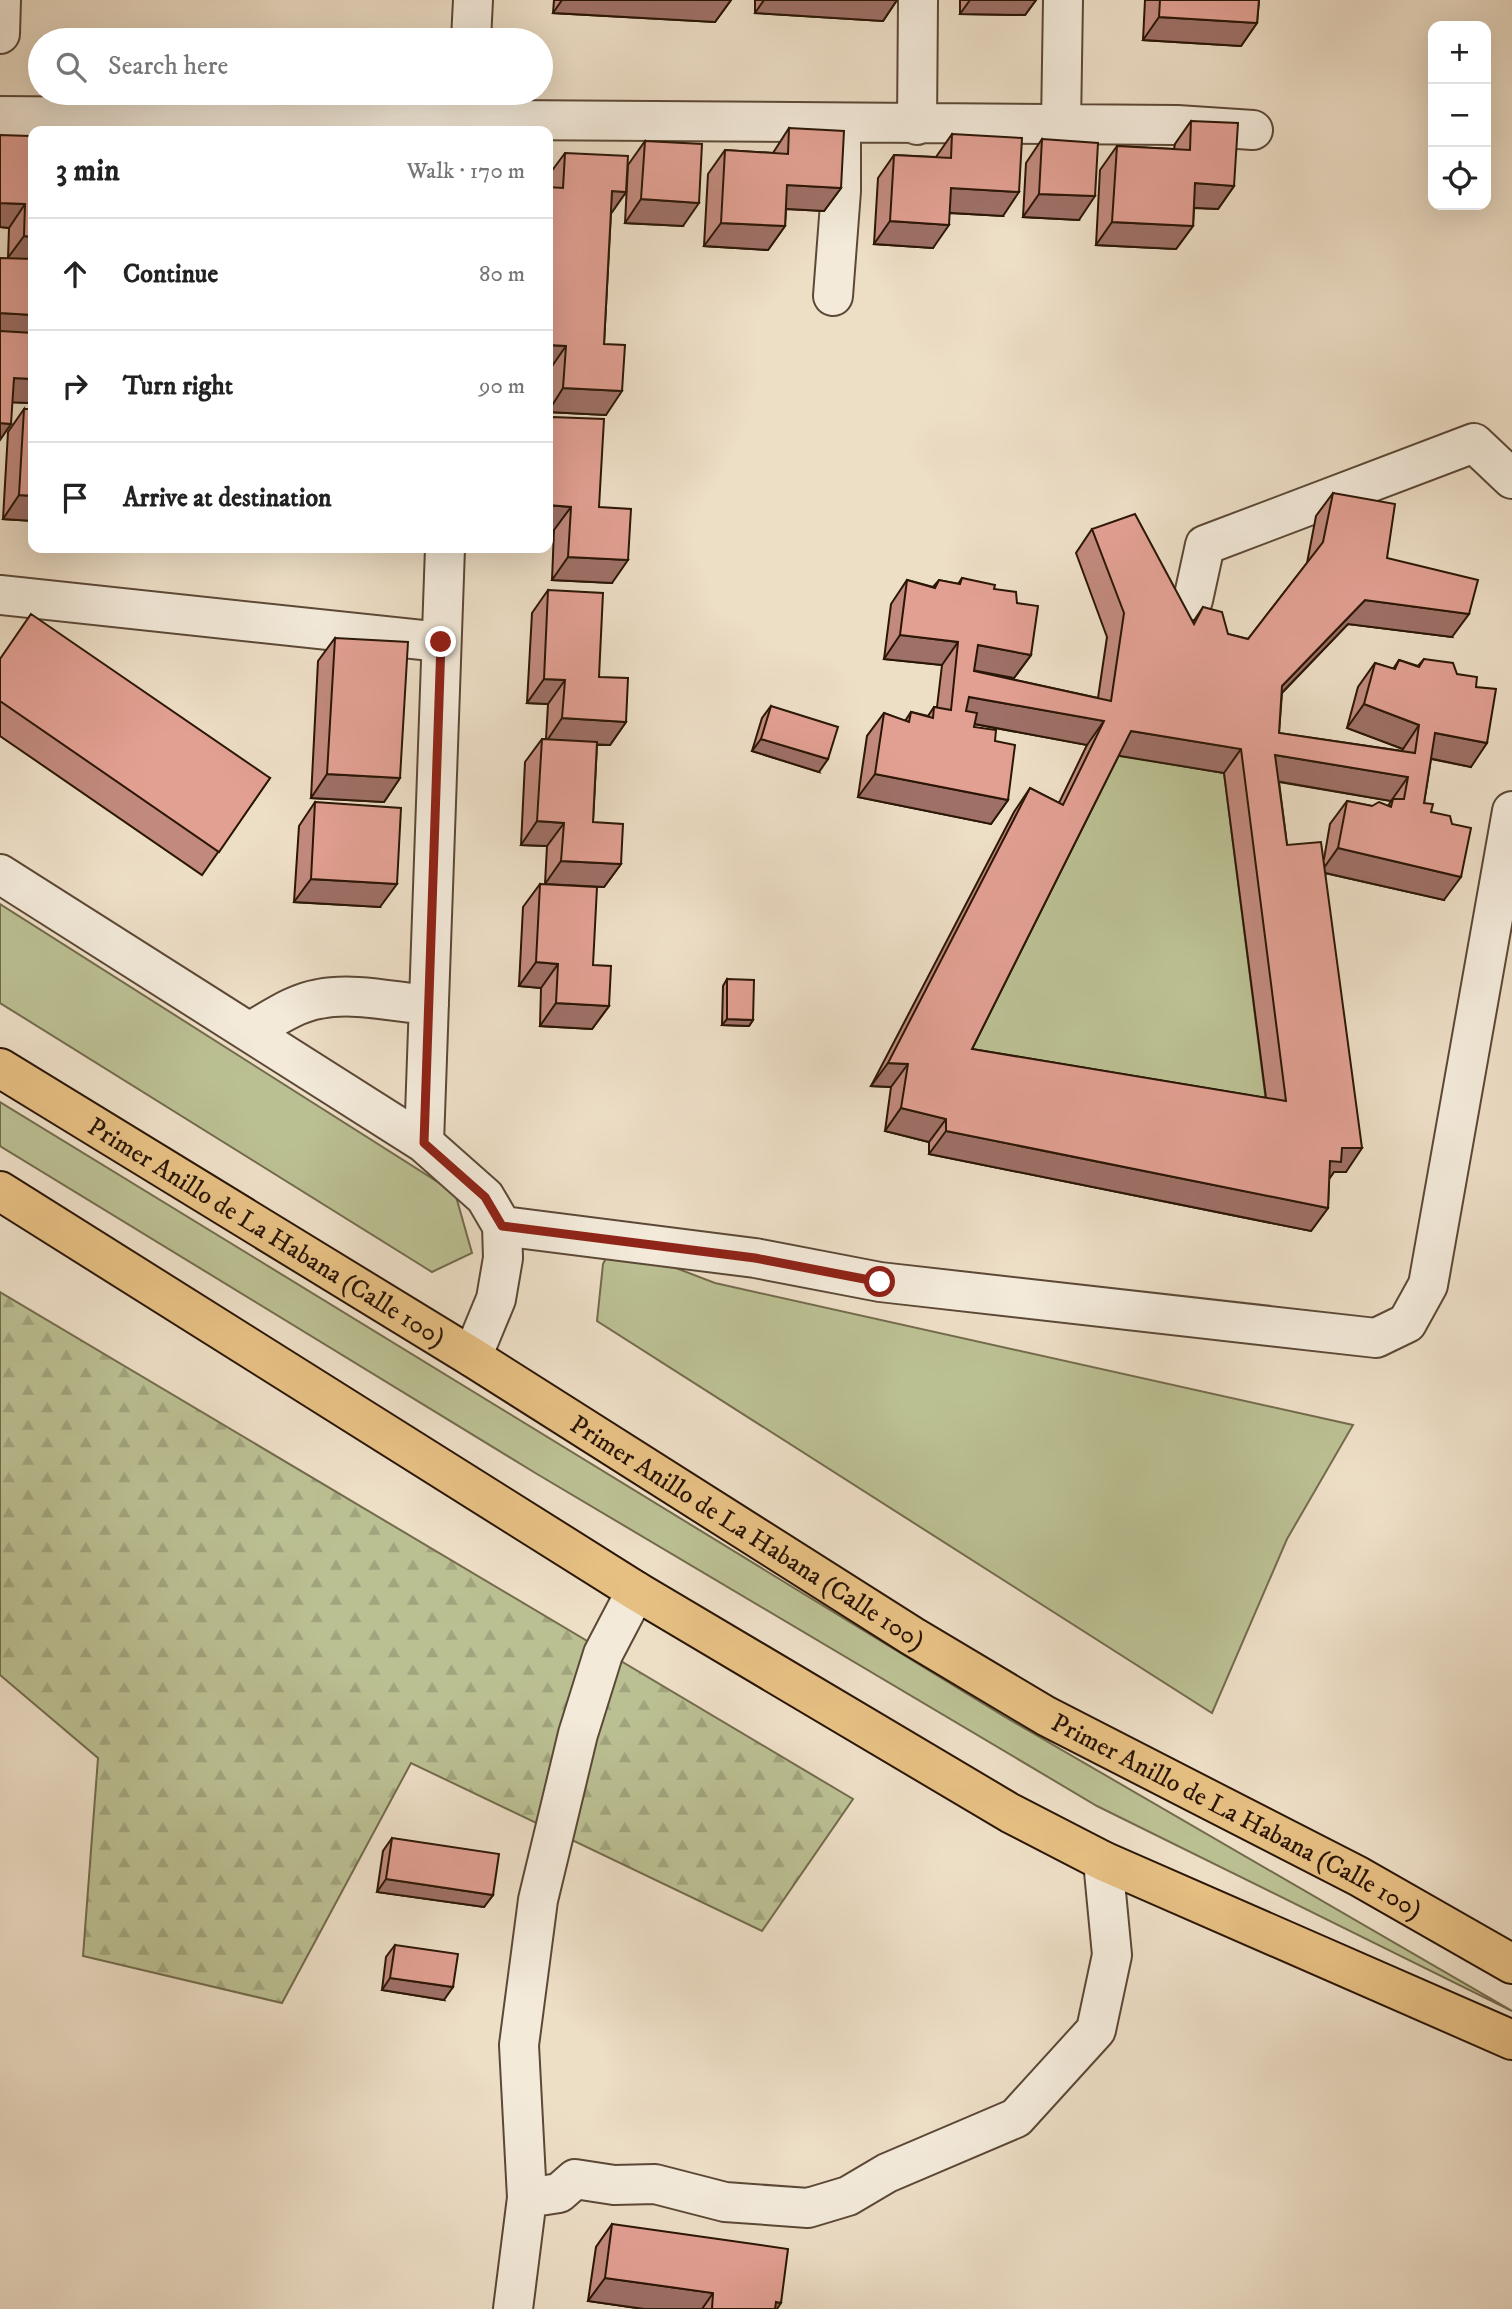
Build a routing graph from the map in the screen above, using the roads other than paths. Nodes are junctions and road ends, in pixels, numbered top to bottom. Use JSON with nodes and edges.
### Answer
{"nodes":[{"id":1,"x":1,"y":0,"type":"edge"},
{"id":2,"x":472,"y":0,"type":"edge"},
{"id":3,"x":918,"y":0,"type":"edge"},
{"id":4,"x":1063,"y":0,"type":"edge"},
{"id":5,"x":471,"y":28,"type":"edge"},
{"id":6,"x":0,"y":34,"type":"edge"},
{"id":7,"x":467,"y":114,"type":"edge"},
{"id":8,"x":0,"y":116,"type":"edge"},
{"id":9,"x":841,"y":122,"type":"junction"},
{"id":10,"x":917,"y":125,"type":"junction"},
{"id":11,"x":1061,"y":125,"type":"junction"},
{"id":12,"x":1253,"y":130,"type":"dead end"},
{"id":13,"x":833,"y":296,"type":"dead end"},
{"id":14,"x":1512,"y":480,"type":"edge"},
{"id":15,"x":446,"y":553,"type":"edge"},
{"id":16,"x":0,"y":595,"type":"edge"},
{"id":17,"x":1192,"y":600,"type":"dead end"},
{"id":18,"x":441,"y":642,"type":"junction"},
{"id":19,"x":1512,"y":811,"type":"edge"},
{"id":20,"x":0,"y":874,"type":"edge"},
{"id":21,"x":429,"y":1005,"type":"junction"},
{"id":22,"x":249,"y":1032,"type":"junction"},
{"id":23,"x":0,"y":1068,"type":"edge"},
{"id":24,"x":424,"y":1143,"type":"junction"},
{"id":25,"x":0,"y":1191,"type":"edge"},
{"id":26,"x":502,"y":1226,"type":"junction"},
{"id":27,"x":472,"y":1357,"type":"junction"},
{"id":28,"x":636,"y":1591,"type":"junction"},
{"id":29,"x":1103,"y":1861,"type":"junction"},
{"id":30,"x":1512,"y":1964,"type":"edge"},
{"id":31,"x":1512,"y":2040,"type":"edge"},
{"id":32,"x":527,"y":2198,"type":"junction"},
{"id":33,"x":513,"y":2309,"type":"edge"}],
"edges":[{"from":1,"to":6,"type":"street"},
{"from":2,"to":5,"type":"street"},
{"from":3,"to":10,"type":"street"},
{"from":4,"to":11,"type":"street"},
{"from":7,"to":8,"type":"street"},
{"from":7,"to":9,"type":"street"},
{"from":9,"to":10,"type":"street"},
{"from":9,"to":13,"type":"street"},
{"from":10,"to":11,"type":"street"},
{"from":11,"to":12,"type":"street"},
{"from":14,"to":17,"type":"street"},
{"from":15,"to":18,"type":"street"},
{"from":16,"to":18,"type":"street"},
{"from":18,"to":21,"type":"street"},
{"from":19,"to":26,"type":"street"},
{"from":20,"to":22,"type":"street"},
{"from":21,"to":22,"type":"street"},
{"from":21,"to":24,"type":"street"},
{"from":22,"to":24,"type":"street"},
{"from":23,"to":27,"type":"highway","name":"Primer Anillo de La Habana (Calle 100)"},
{"from":24,"to":26,"type":"street"},
{"from":25,"to":28,"type":"highway"},
{"from":26,"to":27,"type":"street"},
{"from":27,"to":30,"type":"highway","name":"Primer Anillo de La Habana (Calle 100)"},
{"from":28,"to":29,"type":"highway"},
{"from":28,"to":32,"type":"street"},
{"from":29,"to":31,"type":"highway"},
{"from":29,"to":32,"type":"street"},
{"from":32,"to":33,"type":"street"}]}
